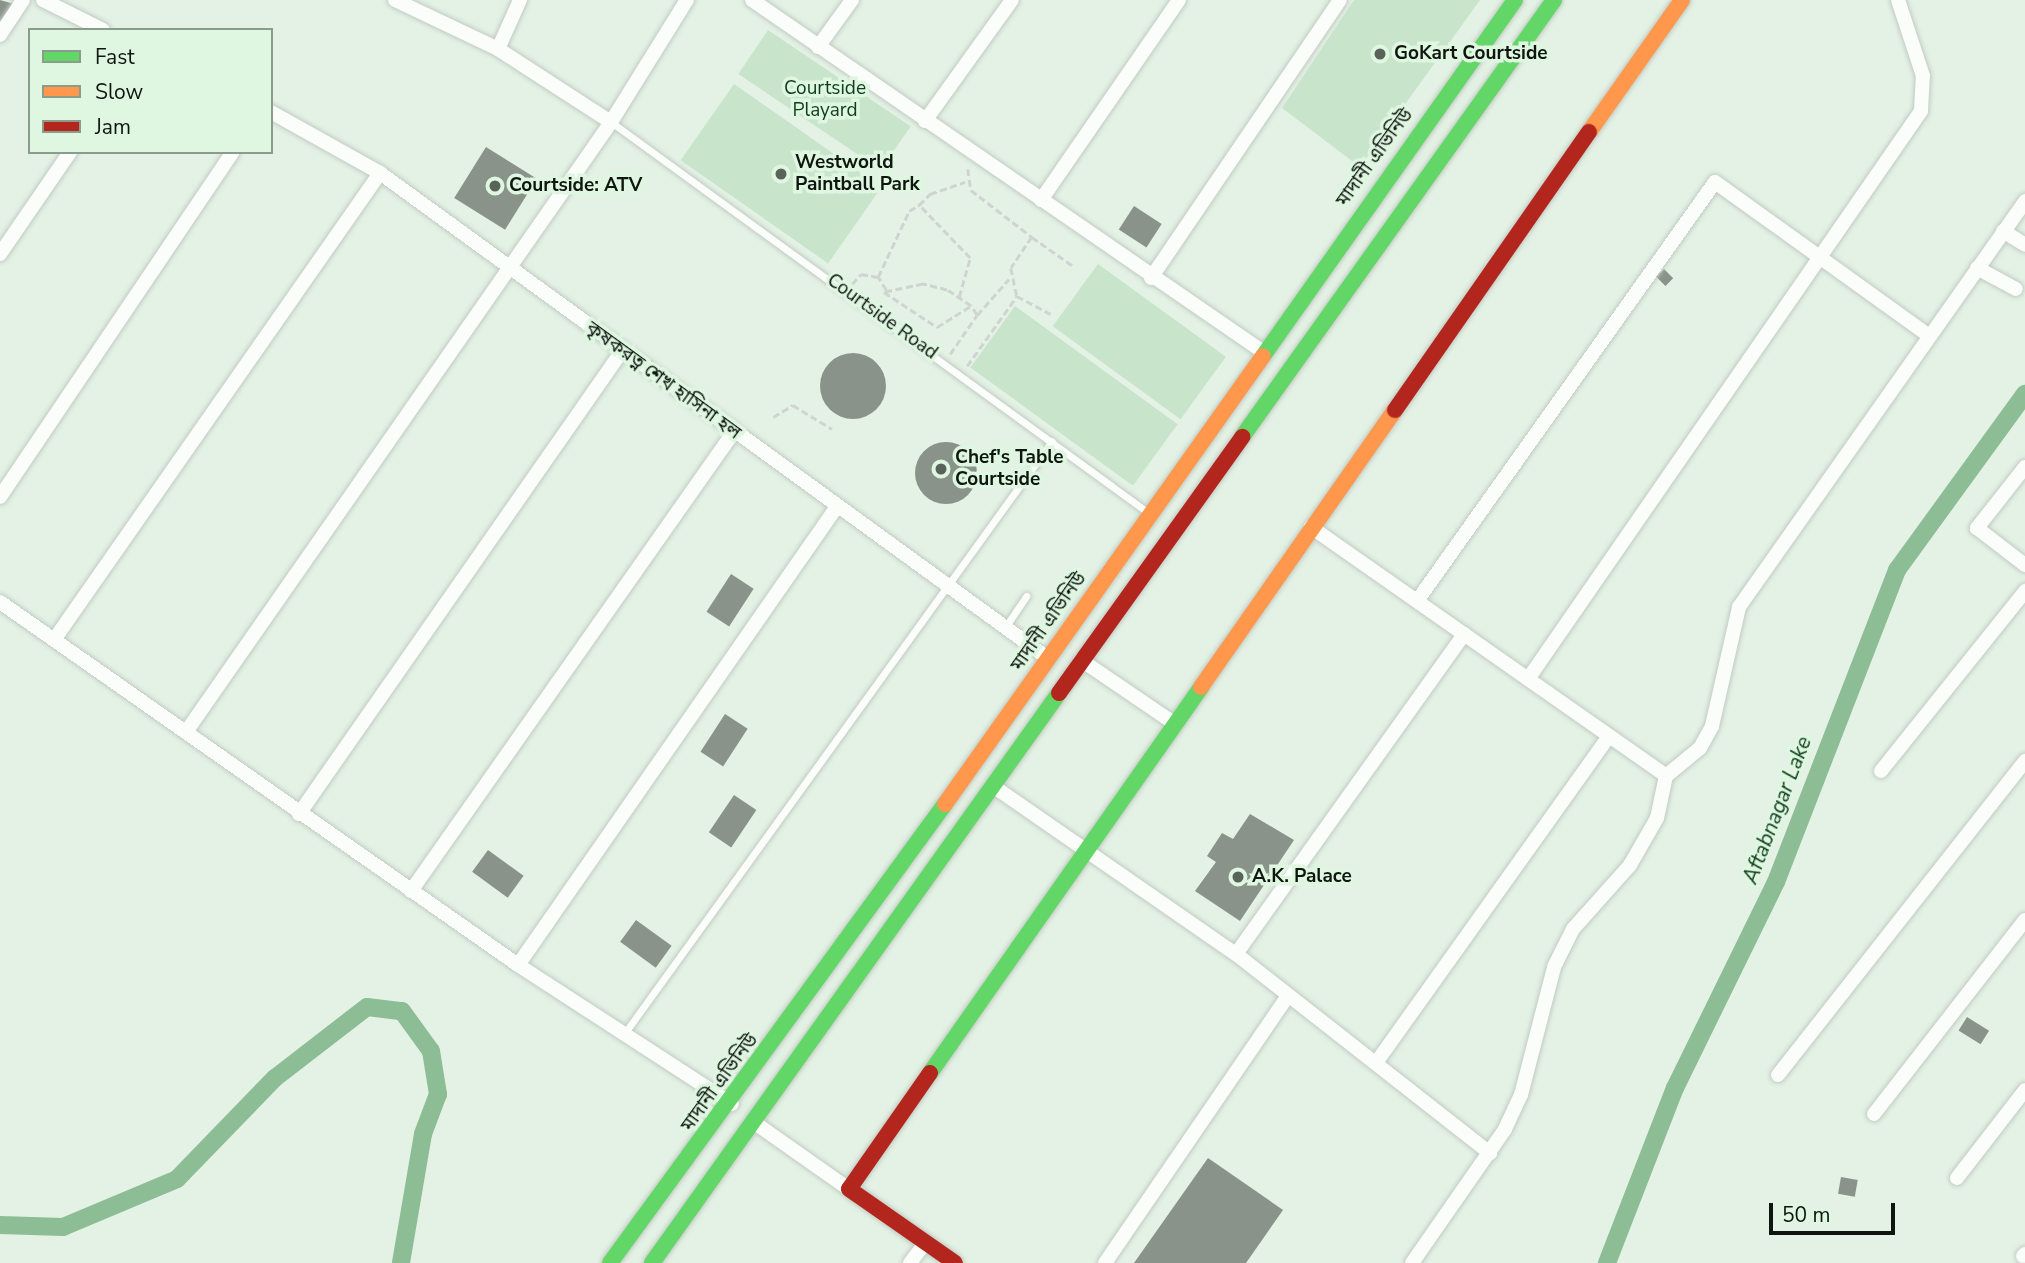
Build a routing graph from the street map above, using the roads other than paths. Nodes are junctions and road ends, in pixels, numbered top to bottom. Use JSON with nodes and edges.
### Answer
{"nodes":[{"id":1,"x":23,"y":0,"type":"edge"},
{"id":2,"x":43,"y":0,"type":"edge"},
{"id":3,"x":395,"y":0,"type":"edge"},
{"id":4,"x":520,"y":0,"type":"edge"},
{"id":5,"x":687,"y":0,"type":"edge"},
{"id":6,"x":752,"y":0,"type":"edge"},
{"id":7,"x":852,"y":0,"type":"edge"},
{"id":8,"x":1012,"y":0,"type":"edge"},
{"id":9,"x":1179,"y":0,"type":"edge"},
{"id":10,"x":1340,"y":0,"type":"edge"},
{"id":11,"x":1515,"y":0,"type":"edge"},
{"id":12,"x":1554,"y":0,"type":"edge"},
{"id":13,"x":1682,"y":0,"type":"edge"},
{"id":14,"x":1898,"y":0,"type":"edge"},
{"id":15,"x":99,"y":28,"type":"edge"},
{"id":16,"x":0,"y":35,"type":"edge"},
{"id":17,"x":818,"y":47,"type":"junction"},
{"id":18,"x":498,"y":49,"type":"junction"},
{"id":19,"x":273,"y":113,"type":"edge"},
{"id":20,"x":925,"y":121,"type":"junction"},
{"id":21,"x":611,"y":122,"type":"junction"},
{"id":22,"x":69,"y":154,"type":"edge"},
{"id":23,"x":232,"y":154,"type":"edge"},
{"id":24,"x":380,"y":173,"type":"junction"},
{"id":25,"x":1041,"y":200,"type":"junction"},
{"id":26,"x":2025,"y":201,"type":"edge"},
{"id":27,"x":2003,"y":231,"type":"junction"},
{"id":28,"x":2025,"y":245,"type":"edge"},
{"id":29,"x":0,"y":254,"type":"edge"},
{"id":30,"x":1819,"y":261,"type":"junction"},
{"id":31,"x":507,"y":267,"type":"junction"},
{"id":32,"x":1977,"y":268,"type":"junction"},
{"id":33,"x":1151,"y":278,"type":"junction"},
{"id":34,"x":2016,"y":289,"type":"dead end"},
{"id":35,"x":1928,"y":335,"type":"junction"},
{"id":36,"x":622,"y":351,"type":"junction"},
{"id":37,"x":1262,"y":351,"type":"junction"},
{"id":38,"x":1292,"y":367,"type":"junction"},
{"id":39,"x":733,"y":433,"type":"junction"},
{"id":40,"x":1052,"y":441,"type":"junction"},
{"id":41,"x":2025,"y":467,"type":"edge"},
{"id":42,"x":0,"y":497,"type":"edge"},
{"id":43,"x":836,"y":508,"type":"junction"},
{"id":44,"x":1150,"y":514,"type":"junction"},
{"id":45,"x":1311,"y":527,"type":"junction"},
{"id":46,"x":1175,"y":529,"type":"junction"},
{"id":47,"x":2025,"y":565,"type":"edge"},
{"id":48,"x":948,"y":591,"type":"junction"},
{"id":49,"x":2025,"y":591,"type":"edge"},
{"id":50,"x":1026,"y":596,"type":"dead end"},
{"id":51,"x":1417,"y":601,"type":"junction"},
{"id":52,"x":0,"y":602,"type":"edge"},
{"id":53,"x":1003,"y":629,"type":"junction"},
{"id":54,"x":1464,"y":634,"type":"junction"},
{"id":55,"x":56,"y":637,"type":"junction"},
{"id":56,"x":1049,"y":659,"type":"junction"},
{"id":57,"x":1081,"y":660,"type":"junction"},
{"id":58,"x":1528,"y":679,"type":"junction"},
{"id":59,"x":1175,"y":724,"type":"junction"},
{"id":60,"x":186,"y":732,"type":"junction"},
{"id":61,"x":1609,"y":736,"type":"junction"},
{"id":62,"x":2025,"y":761,"type":"edge"},
{"id":63,"x":1881,"y":771,"type":"dead end"},
{"id":64,"x":1666,"y":776,"type":"junction"},
{"id":65,"x":993,"y":786,"type":"junction"},
{"id":66,"x":299,"y":814,"type":"junction"},
{"id":67,"x":1086,"y":846,"type":"junction"},
{"id":68,"x":411,"y":891,"type":"junction"},
{"id":69,"x":2025,"y":920,"type":"edge"},
{"id":70,"x":1236,"y":954,"type":"junction"},
{"id":71,"x":518,"y":965,"type":"junction"},
{"id":72,"x":1288,"y":996,"type":"junction"},
{"id":73,"x":623,"y":1034,"type":"junction"},
{"id":74,"x":1378,"y":1060,"type":"junction"},
{"id":75,"x":1778,"y":1075,"type":"dead end"},
{"id":76,"x":2025,"y":1090,"type":"edge"},
{"id":77,"x":732,"y":1104,"type":"junction"},
{"id":78,"x":1874,"y":1114,"type":"dead end"},
{"id":79,"x":755,"y":1123,"type":"junction"},
{"id":80,"x":1490,"y":1153,"type":"junction"},
{"id":81,"x":1957,"y":1178,"type":"dead end"},
{"id":82,"x":849,"y":1189,"type":"junction"},
{"id":83,"x":926,"y":1242,"type":"junction"},
{"id":84,"x":610,"y":1263,"type":"edge"},
{"id":85,"x":652,"y":1263,"type":"edge"},
{"id":86,"x":910,"y":1263,"type":"edge"},
{"id":87,"x":955,"y":1263,"type":"edge"},
{"id":88,"x":1105,"y":1263,"type":"edge"},
{"id":89,"x":1412,"y":1263,"type":"edge"}],
"edges":[{"from":1,"to":16,"type":"street"},
{"from":2,"to":15,"type":"street"},
{"from":3,"to":18,"type":"street"},
{"from":4,"to":18,"type":"street"},
{"from":5,"to":21,"type":"street"},
{"from":6,"to":17,"type":"street"},
{"from":7,"to":17,"type":"street"},
{"from":8,"to":20,"type":"street"},
{"from":9,"to":25,"type":"street"},
{"from":10,"to":33,"type":"street"},
{"from":11,"to":37,"type":"main road","name":"মাদানী এভিনিউ"},
{"from":12,"to":38,"type":"main road"},
{"from":13,"to":45,"type":"main road"},
{"from":14,"to":30,"type":"street"},
{"from":17,"to":20,"type":"street"},
{"from":18,"to":21,"type":"street"},
{"from":19,"to":24,"type":"street","name":"কৃষকরত্ন শেখ হাসিনা হল"},
{"from":20,"to":25,"type":"street"},
{"from":21,"to":31,"type":"street"},
{"from":21,"to":40,"type":"lane","name":"Courtside Road"},
{"from":22,"to":29,"type":"street"},
{"from":23,"to":42,"type":"street"},
{"from":24,"to":31,"type":"street","name":"কৃষকরত্ন শেখ হাসিনা হল"},
{"from":24,"to":55,"type":"street"},
{"from":25,"to":33,"type":"street"},
{"from":26,"to":27,"type":"street"},
{"from":27,"to":28,"type":"street"},
{"from":27,"to":32,"type":"street"},
{"from":30,"to":35,"type":"street"},
{"from":30,"to":51,"type":"street"},
{"from":30,"to":58,"type":"street"},
{"from":31,"to":36,"type":"street","name":"কৃষকরত্ন শেখ হাসিনা হল"},
{"from":31,"to":60,"type":"street"},
{"from":32,"to":34,"type":"street"},
{"from":32,"to":35,"type":"street"},
{"from":33,"to":37,"type":"street"},
{"from":35,"to":64,"type":"street"},
{"from":36,"to":39,"type":"street","name":"কৃষকরত্ন শেখ হাসিনা হল"},
{"from":36,"to":66,"type":"street"},
{"from":37,"to":38,"type":"main road"},
{"from":37,"to":44,"type":"main road","name":"মাদানী এভিনিউ"},
{"from":38,"to":46,"type":"main road"},
{"from":39,"to":43,"type":"street","name":"কৃষকরত্ন শেখ হাসিনা হল"},
{"from":39,"to":68,"type":"street"},
{"from":40,"to":44,"type":"lane","name":"Courtside Road"},
{"from":40,"to":48,"type":"lane"},
{"from":41,"to":47,"type":"street"},
{"from":43,"to":48,"type":"street","name":"কৃষকরত্ন শেখ হাসিনা হল"},
{"from":43,"to":71,"type":"street"},
{"from":44,"to":46,"type":"main road"},
{"from":44,"to":56,"type":"main road","name":"মাদানী এভিনিউ"},
{"from":45,"to":51,"type":"street"},
{"from":45,"to":59,"type":"main road"},
{"from":46,"to":57,"type":"main road"},
{"from":48,"to":53,"type":"street","name":"কৃষকরত্ন শেখ হাসিনা হল"},
{"from":48,"to":73,"type":"lane"},
{"from":49,"to":63,"type":"street"},
{"from":50,"to":53,"type":"lane"},
{"from":51,"to":54,"type":"street"},
{"from":52,"to":55,"type":"street"},
{"from":53,"to":56,"type":"street","name":"কৃষকরত্ন শেখ হাসিনা হল"},
{"from":54,"to":58,"type":"street"},
{"from":54,"to":70,"type":"street"},
{"from":55,"to":60,"type":"street"},
{"from":56,"to":77,"type":"main road","name":"মাদানী এভিনিউ"},
{"from":57,"to":59,"type":"street"},
{"from":57,"to":65,"type":"main road"},
{"from":58,"to":61,"type":"street"},
{"from":59,"to":67,"type":"main road"},
{"from":60,"to":66,"type":"street"},
{"from":61,"to":64,"type":"street"},
{"from":61,"to":74,"type":"street"},
{"from":62,"to":75,"type":"street"},
{"from":64,"to":80,"type":"street"},
{"from":65,"to":67,"type":"street"},
{"from":65,"to":79,"type":"main road"},
{"from":66,"to":68,"type":"street"},
{"from":67,"to":70,"type":"street"},
{"from":67,"to":82,"type":"main road"},
{"from":68,"to":71,"type":"street"},
{"from":69,"to":78,"type":"street"},
{"from":70,"to":72,"type":"street"},
{"from":71,"to":73,"type":"street"},
{"from":72,"to":74,"type":"street"},
{"from":72,"to":88,"type":"street"},
{"from":73,"to":77,"type":"street"},
{"from":74,"to":80,"type":"street"},
{"from":76,"to":81,"type":"street"},
{"from":77,"to":84,"type":"main road","name":"মাদানী এভিনিউ"},
{"from":79,"to":82,"type":"street"},
{"from":79,"to":85,"type":"main road"},
{"from":80,"to":89,"type":"street"},
{"from":82,"to":83,"type":"main road"},
{"from":83,"to":86,"type":"street"},
{"from":83,"to":87,"type":"main road"}]}
